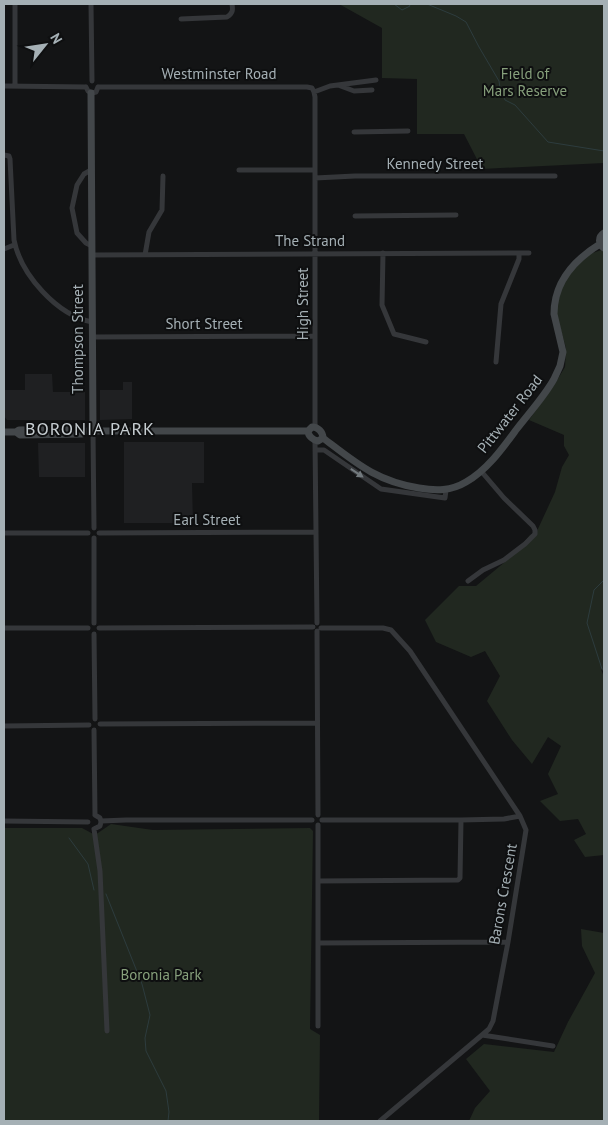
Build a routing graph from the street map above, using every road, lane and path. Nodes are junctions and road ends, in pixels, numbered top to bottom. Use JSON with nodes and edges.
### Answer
{"nodes":[{"id":1,"x":15,"y":4,"type":"edge"},
{"id":2,"x":91,"y":4,"type":"edge"},
{"id":3,"x":232,"y":4,"type":"edge"},
{"id":4,"x":181,"y":19,"type":"dead end"},
{"id":5,"x":376,"y":80,"type":"dead end"},
{"id":6,"x":92,"y":81,"type":"junction"},
{"id":7,"x":337,"y":85,"type":"junction"},
{"id":8,"x":4,"y":86,"type":"edge"},
{"id":9,"x":15,"y":86,"type":"junction"},
{"id":10,"x":98,"y":87,"type":"junction"},
{"id":11,"x":88,"y":90,"type":"junction"},
{"id":12,"x":372,"y":90,"type":"dead end"},
{"id":13,"x":314,"y":92,"type":"junction"},
{"id":14,"x":408,"y":131,"type":"dead end"},
{"id":15,"x":354,"y":132,"type":"dead end"},
{"id":16,"x":4,"y":155,"type":"edge"},
{"id":17,"x":91,"y":170,"type":"junction"},
{"id":18,"x":239,"y":170,"type":"dead end"},
{"id":19,"x":315,"y":170,"type":"junction"},
{"id":20,"x":163,"y":176,"type":"dead end"},
{"id":21,"x":555,"y":176,"type":"dead end"},
{"id":22,"x":315,"y":178,"type":"junction"},
{"id":23,"x":456,"y":215,"type":"dead end"},
{"id":24,"x":355,"y":216,"type":"dead end"},
{"id":25,"x":604,"y":233,"type":"edge"},
{"id":26,"x":14,"y":244,"type":"junction"},
{"id":27,"x":92,"y":246,"type":"junction"},
{"id":28,"x":602,"y":246,"type":"edge"},
{"id":29,"x":4,"y":249,"type":"edge"},
{"id":30,"x":519,"y":253,"type":"junction"},
{"id":31,"x":529,"y":253,"type":"dead end"},
{"id":32,"x":145,"y":254,"type":"junction"},
{"id":33,"x":315,"y":254,"type":"junction"},
{"id":34,"x":383,"y":254,"type":"junction"},
{"id":35,"x":92,"y":255,"type":"junction"},
{"id":36,"x":92,"y":322,"type":"junction"},
{"id":37,"x":315,"y":336,"type":"junction"},
{"id":38,"x":92,"y":337,"type":"junction"},
{"id":39,"x":426,"y":342,"type":"dead end"},
{"id":40,"x":496,"y":362,"type":"dead end"},
{"id":41,"x":315,"y":427,"type":"junction"},
{"id":42,"x":308,"y":431,"type":"junction"},
{"id":43,"x":4,"y":432,"type":"edge"},
{"id":44,"x":93,"y":432,"type":"junction"},
{"id":45,"x":323,"y":438,"type":"junction"},
{"id":46,"x":315,"y":441,"type":"junction"},
{"id":47,"x":315,"y":450,"type":"junction"},
{"id":48,"x":481,"y":471,"type":"junction"},
{"id":49,"x":446,"y":490,"type":"junction"},
{"id":50,"x":94,"y":528,"type":"junction"},
{"id":51,"x":316,"y":532,"type":"junction"},
{"id":52,"x":4,"y":533,"type":"edge"},
{"id":53,"x":88,"y":533,"type":"junction"},
{"id":54,"x":99,"y":533,"type":"junction"},
{"id":55,"x":94,"y":538,"type":"junction"},
{"id":56,"x":468,"y":582,"type":"dead end"},
{"id":57,"x":94,"y":623,"type":"junction"},
{"id":58,"x":317,"y":627,"type":"junction"},
{"id":59,"x":4,"y":628,"type":"edge"},
{"id":60,"x":88,"y":628,"type":"junction"},
{"id":61,"x":100,"y":628,"type":"junction"},
{"id":62,"x":94,"y":634,"type":"junction"},
{"id":63,"x":95,"y":719,"type":"junction"},
{"id":64,"x":316,"y":723,"type":"junction"},
{"id":65,"x":100,"y":724,"type":"junction"},
{"id":66,"x":89,"y":725,"type":"junction"},
{"id":67,"x":4,"y":726,"type":"edge"},
{"id":68,"x":94,"y":730,"type":"junction"},
{"id":69,"x":95,"y":816,"type":"junction"},
{"id":70,"x":520,"y":816,"type":"junction"},
{"id":71,"x":319,"y":820,"type":"junction"},
{"id":72,"x":461,"y":820,"type":"junction"},
{"id":73,"x":4,"y":821,"type":"edge"},
{"id":74,"x":101,"y":821,"type":"junction"},
{"id":75,"x":88,"y":822,"type":"junction"},
{"id":76,"x":94,"y":829,"type":"junction"},
{"id":77,"x":318,"y":882,"type":"junction"},
{"id":78,"x":508,"y":942,"type":"junction"},
{"id":79,"x":318,"y":943,"type":"junction"},
{"id":80,"x":318,"y":1026,"type":"dead end"},
{"id":81,"x":107,"y":1030,"type":"dead end"},
{"id":82,"x":482,"y":1035,"type":"junction"},
{"id":83,"x":553,"y":1046,"type":"dead end"},
{"id":84,"x":380,"y":1121,"type":"edge"}],
"edges":[{"from":1,"to":9,"type":"street"},
{"from":2,"to":6,"type":"street"},
{"from":3,"to":4,"type":"street"},
{"from":5,"to":7,"type":"street","name":"Westminster Road"},
{"from":6,"to":10,"type":"street"},
{"from":6,"to":11,"type":"street"},
{"from":7,"to":12,"type":"street"},
{"from":7,"to":13,"type":"street","name":"Westminster Road"},
{"from":8,"to":9,"type":"street"},
{"from":9,"to":11,"type":"street"},
{"from":10,"to":11,"type":"street"},
{"from":10,"to":13,"type":"street","name":"Westminster Road"},
{"from":11,"to":17,"type":"main road","name":"Thompson Street"},
{"from":13,"to":19,"type":"street","name":"High Street"},
{"from":14,"to":15,"type":"street"},
{"from":16,"to":26,"type":"street"},
{"from":17,"to":27,"type":"main road","name":"Thompson Street"},
{"from":17,"to":27,"type":"street"},
{"from":18,"to":19,"type":"street"},
{"from":19,"to":22,"type":"street","name":"High Street"},
{"from":20,"to":32,"type":"street"},
{"from":21,"to":22,"type":"street","name":"Kennedy Street"},
{"from":22,"to":33,"type":"street","name":"High Street"},
{"from":23,"to":24,"type":"street"},
{"from":25,"to":28,"type":"main road"},
{"from":26,"to":29,"type":"street"},
{"from":26,"to":36,"type":"street"},
{"from":27,"to":35,"type":"main road","name":"Thompson Street"},
{"from":28,"to":48,"type":"main road","name":"Pittwater Road"},
{"from":30,"to":31,"type":"street","name":"The Strand"},
{"from":30,"to":34,"type":"street","name":"The Strand"},
{"from":30,"to":40,"type":"street"},
{"from":32,"to":33,"type":"street","name":"The Strand"},
{"from":32,"to":35,"type":"street","name":"The Strand"},
{"from":33,"to":34,"type":"street","name":"The Strand"},
{"from":33,"to":37,"type":"street","name":"High Street"},
{"from":34,"to":39,"type":"street"},
{"from":35,"to":36,"type":"main road","name":"Thompson Street"},
{"from":36,"to":38,"type":"main road","name":"Thompson Street"},
{"from":37,"to":38,"type":"street","name":"Short Street"},
{"from":37,"to":41,"type":"street","name":"High Street"},
{"from":38,"to":44,"type":"main road","name":"Thompson Street"},
{"from":41,"to":42,"type":"main road"},
{"from":41,"to":45,"type":"main road"},
{"from":42,"to":44,"type":"main road"},
{"from":42,"to":46,"type":"main road"},
{"from":43,"to":44,"type":"main road"},
{"from":44,"to":50,"type":"street"},
{"from":45,"to":46,"type":"main road"},
{"from":45,"to":49,"type":"main road","name":"Pittwater Road"},
{"from":46,"to":47,"type":"street"},
{"from":47,"to":49,"type":"street","one_way":true},
{"from":47,"to":51,"type":"street"},
{"from":48,"to":49,"type":"main road","name":"Pittwater Road"},
{"from":48,"to":56,"type":"street"},
{"from":50,"to":53,"type":"street"},
{"from":50,"to":54,"type":"street"},
{"from":51,"to":54,"type":"street","name":"Earl Street"},
{"from":51,"to":58,"type":"street"},
{"from":52,"to":53,"type":"street"},
{"from":53,"to":55,"type":"street"},
{"from":54,"to":55,"type":"street"},
{"from":55,"to":57,"type":"street"},
{"from":57,"to":60,"type":"street"},
{"from":57,"to":61,"type":"street"},
{"from":58,"to":61,"type":"street"},
{"from":58,"to":64,"type":"street"},
{"from":58,"to":70,"type":"street","name":"Barons Crescent"},
{"from":59,"to":60,"type":"street"},
{"from":60,"to":62,"type":"street"},
{"from":61,"to":62,"type":"street"},
{"from":62,"to":63,"type":"street"},
{"from":63,"to":65,"type":"street"},
{"from":63,"to":66,"type":"street"},
{"from":64,"to":65,"type":"street"},
{"from":64,"to":71,"type":"street"},
{"from":65,"to":68,"type":"street"},
{"from":66,"to":67,"type":"street"},
{"from":66,"to":68,"type":"street"},
{"from":68,"to":69,"type":"street"},
{"from":69,"to":74,"type":"street"},
{"from":69,"to":75,"type":"street"},
{"from":70,"to":72,"type":"street"},
{"from":70,"to":78,"type":"street","name":"Barons Crescent"},
{"from":71,"to":72,"type":"street"},
{"from":71,"to":74,"type":"street"},
{"from":71,"to":77,"type":"street"},
{"from":72,"to":77,"type":"street"},
{"from":73,"to":75,"type":"street"},
{"from":74,"to":76,"type":"street"},
{"from":75,"to":76,"type":"street"},
{"from":76,"to":81,"type":"street"},
{"from":77,"to":79,"type":"street"},
{"from":78,"to":79,"type":"street"},
{"from":78,"to":82,"type":"street","name":"Barons Crescent"},
{"from":79,"to":80,"type":"street"},
{"from":82,"to":83,"type":"street"},
{"from":82,"to":84,"type":"street","name":"Barons Crescent"}]}
